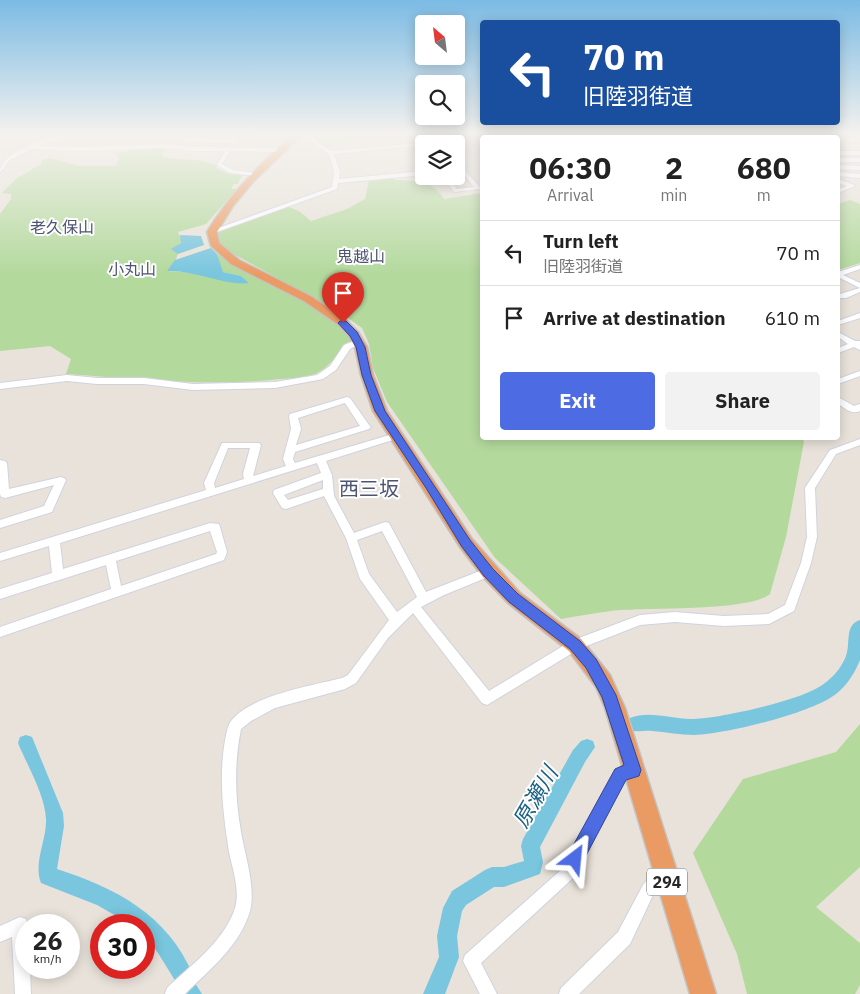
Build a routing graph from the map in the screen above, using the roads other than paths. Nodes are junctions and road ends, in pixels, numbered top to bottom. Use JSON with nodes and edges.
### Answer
{"nodes":[{"id":1,"x":248,"y":182,"type":"edge"},
{"id":2,"x":337,"y":182,"type":"edge"},
{"id":3,"x":473,"y":182,"type":"edge"},
{"id":4,"x":842,"y":182,"type":"edge"},
{"id":5,"x":452,"y":185,"type":"edge"},
{"id":6,"x":840,"y":190,"type":"edge"},
{"id":7,"x":212,"y":232,"type":"junction"},
{"id":8,"x":860,"y":267,"type":"edge"},
{"id":9,"x":840,"y":273,"type":"edge"},
{"id":10,"x":840,"y":275,"type":"edge"},
{"id":11,"x":860,"y":288,"type":"edge"},
{"id":12,"x":840,"y":296,"type":"edge"},
{"id":13,"x":860,"y":315,"type":"edge"},
{"id":14,"x":840,"y":322,"type":"edge"},
{"id":15,"x":840,"y":335,"type":"edge"},
{"id":16,"x":358,"y":341,"type":"junction"},
{"id":17,"x":858,"y":345,"type":"edge"},
{"id":18,"x":840,"y":350,"type":"edge"},
{"id":19,"x":860,"y":373,"type":"edge"},
{"id":20,"x":840,"y":381,"type":"edge"},
{"id":21,"x":0,"y":386,"type":"edge"},
{"id":22,"x":840,"y":401,"type":"edge"},
{"id":23,"x":860,"y":407,"type":"edge"},
{"id":24,"x":356,"y":431,"type":"junction"},
{"id":25,"x":396,"y":436,"type":"junction"},
{"id":26,"x":860,"y":442,"type":"edge"},
{"id":27,"x":365,"y":446,"type":"junction"},
{"id":28,"x":291,"y":450,"type":"junction"},
{"id":29,"x":320,"y":460,"type":"junction"},
{"id":30,"x":0,"y":463,"type":"edge"},
{"id":31,"x":292,"y":468,"type":"junction"},
{"id":32,"x":327,"y":475,"type":"junction"},
{"id":33,"x":250,"y":481,"type":"junction"},
{"id":34,"x":328,"y":491,"type":"junction"},
{"id":35,"x":211,"y":492,"type":"junction"},
{"id":36,"x":0,"y":524,"type":"edge"},
{"id":37,"x":351,"y":538,"type":"junction"},
{"id":38,"x":54,"y":540,"type":"junction"},
{"id":39,"x":0,"y":557,"type":"edge"},
{"id":40,"x":110,"y":558,"type":"junction"},
{"id":41,"x":489,"y":572,"type":"junction"},
{"id":42,"x":58,"y":575,"type":"junction"},
{"id":43,"x":117,"y":592,"type":"junction"},
{"id":44,"x":0,"y":594,"type":"edge"},
{"id":45,"x":419,"y":602,"type":"junction"},
{"id":46,"x":396,"y":620,"type":"junction"},
{"id":47,"x":0,"y":632,"type":"edge"},
{"id":48,"x":575,"y":645,"type":"junction"},
{"id":49,"x":633,"y":770,"type":"junction"},
{"id":50,"x":664,"y":871,"type":"junction"},
{"id":51,"x":0,"y":934,"type":"edge"},
{"id":52,"x":23,"y":994,"type":"edge"},
{"id":53,"x":173,"y":994,"type":"edge"},
{"id":54,"x":489,"y":994,"type":"edge"},
{"id":55,"x":567,"y":994,"type":"edge"},
{"id":56,"x":702,"y":994,"type":"edge"}],
"edges":[{"from":1,"to":7,"type":"highway"},
{"from":2,"to":7,"type":"street"},
{"from":3,"to":5,"type":"street"},
{"from":4,"to":6,"type":"street"},
{"from":7,"to":16,"type":"highway","number":"294"},
{"from":8,"to":9,"type":"street"},
{"from":10,"to":11,"type":"street"},
{"from":11,"to":12,"type":"street"},
{"from":13,"to":14,"type":"street"},
{"from":15,"to":17,"type":"street"},
{"from":16,"to":21,"type":"street"},
{"from":16,"to":25,"type":"highway","number":"294"},
{"from":17,"to":18,"type":"street"},
{"from":19,"to":20,"type":"street"},
{"from":22,"to":23,"type":"street"},
{"from":24,"to":27,"type":"street"},
{"from":24,"to":28,"type":"street"},
{"from":24,"to":28,"type":"street"},
{"from":25,"to":27,"type":"street"},
{"from":25,"to":41,"type":"highway","number":"294"},
{"from":26,"to":48,"type":"street"},
{"from":27,"to":29,"type":"street"},
{"from":28,"to":31,"type":"street"},
{"from":29,"to":31,"type":"street"},
{"from":29,"to":32,"type":"street"},
{"from":30,"to":36,"type":"street"},
{"from":31,"to":33,"type":"street"},
{"from":32,"to":34,"type":"street"},
{"from":32,"to":34,"type":"street"},
{"from":33,"to":35,"type":"street"},
{"from":33,"to":35,"type":"street"},
{"from":34,"to":37,"type":"street"},
{"from":35,"to":38,"type":"street"},
{"from":37,"to":45,"type":"street"},
{"from":37,"to":46,"type":"street"},
{"from":38,"to":39,"type":"street"},
{"from":38,"to":42,"type":"street"},
{"from":40,"to":42,"type":"street"},
{"from":40,"to":43,"type":"street"},
{"from":40,"to":43,"type":"street"},
{"from":41,"to":45,"type":"street"},
{"from":41,"to":48,"type":"highway","number":"294"},
{"from":42,"to":44,"type":"street"},
{"from":43,"to":47,"type":"street"},
{"from":45,"to":46,"type":"street"},
{"from":45,"to":48,"type":"street"},
{"from":46,"to":53,"type":"street"},
{"from":48,"to":49,"type":"highway","number":"294"},
{"from":49,"to":50,"type":"highway","number":"294"},
{"from":49,"to":54,"type":"street"},
{"from":50,"to":55,"type":"street"},
{"from":50,"to":56,"type":"highway","number":"294"},
{"from":51,"to":52,"type":"street"}]}
